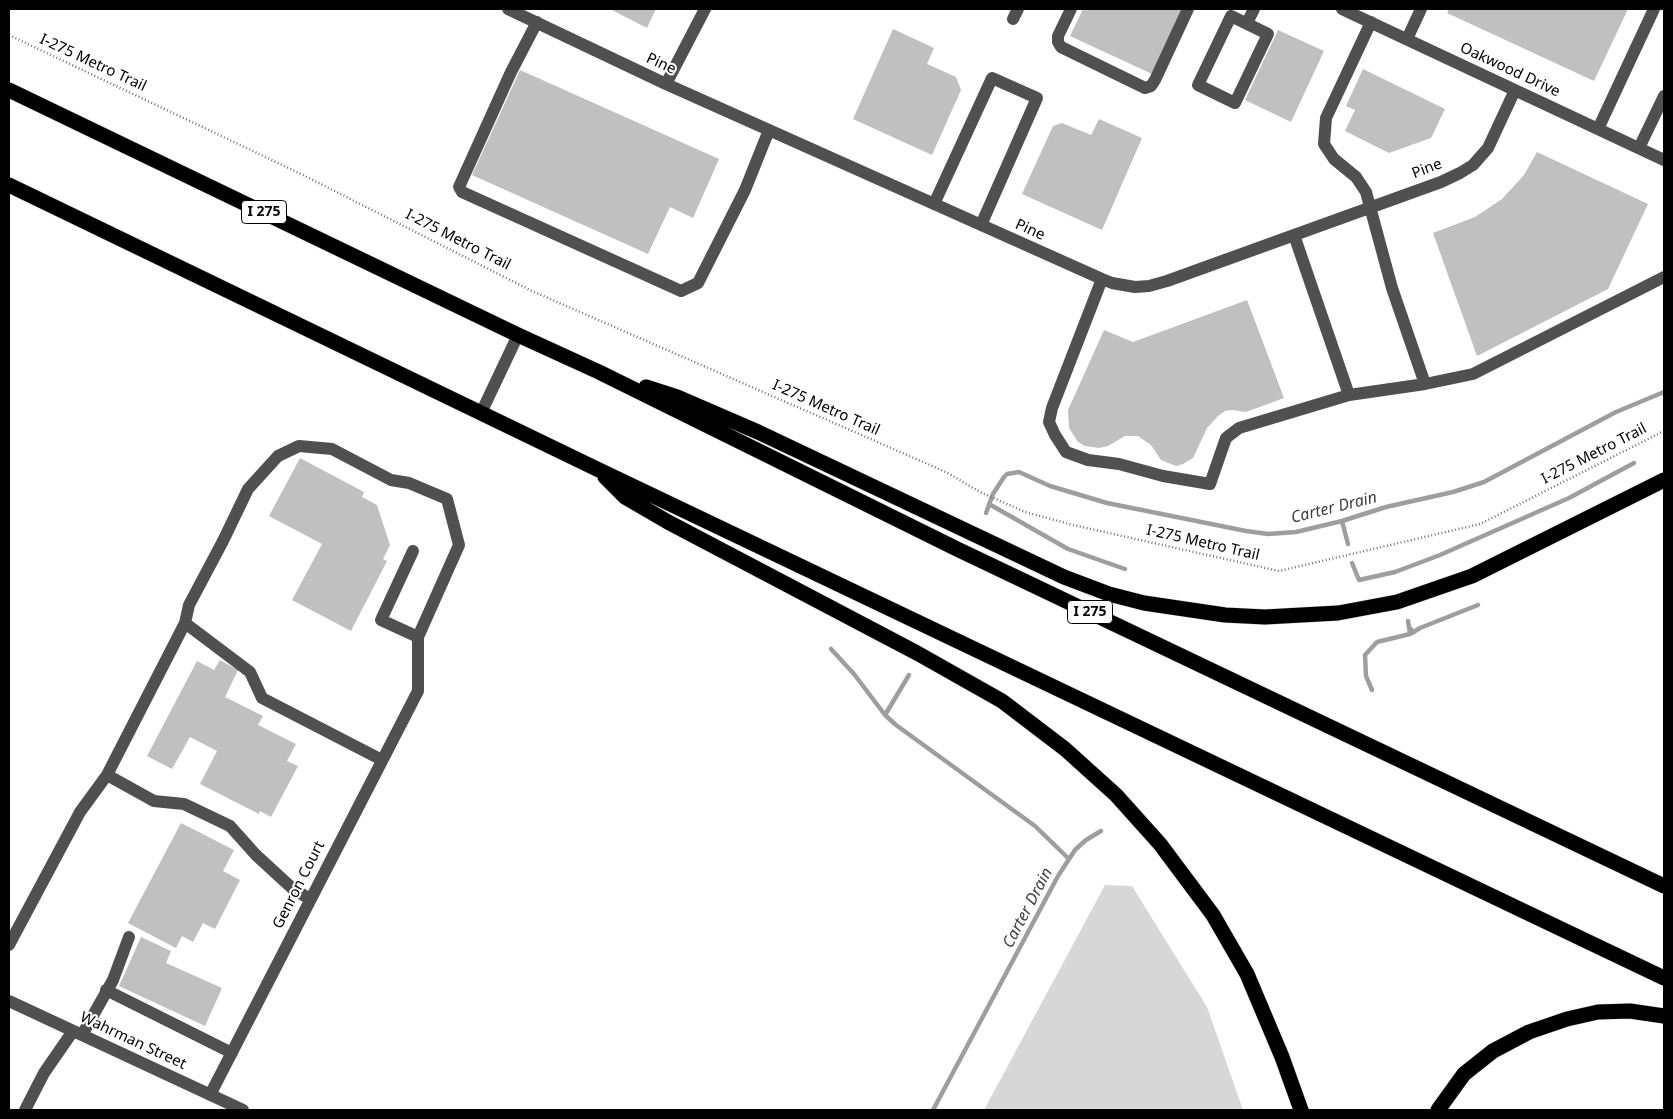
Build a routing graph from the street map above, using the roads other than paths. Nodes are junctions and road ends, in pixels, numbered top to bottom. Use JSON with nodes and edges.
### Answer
{"nodes":[{"id":1,"x":705,"y":9,"type":"edge"},
{"id":2,"x":1072,"y":9,"type":"edge"},
{"id":3,"x":1188,"y":9,"type":"edge"},
{"id":4,"x":1254,"y":9,"type":"edge"},
{"id":5,"x":1342,"y":9,"type":"edge"},
{"id":6,"x":1421,"y":9,"type":"edge"},
{"id":7,"x":1654,"y":9,"type":"edge"},
{"id":8,"x":517,"y":10,"type":"edge"},
{"id":9,"x":537,"y":22,"type":"junction"},
{"id":10,"x":1372,"y":22,"type":"junction"},
{"id":11,"x":1247,"y":23,"type":"junction"},
{"id":12,"x":1407,"y":39,"type":"junction"},
{"id":13,"x":666,"y":84,"type":"junction"},
{"id":14,"x":9,"y":90,"type":"edge"},
{"id":15,"x":1515,"y":90,"type":"junction"},
{"id":16,"x":1664,"y":96,"type":"edge"},
{"id":17,"x":1598,"y":129,"type":"junction"},
{"id":18,"x":769,"y":130,"type":"junction"},
{"id":19,"x":1639,"y":148,"type":"junction"},
{"id":20,"x":1664,"y":160,"type":"edge"},
{"id":21,"x":9,"y":185,"type":"edge"},
{"id":22,"x":934,"y":204,"type":"junction"},
{"id":23,"x":1369,"y":208,"type":"junction"},
{"id":24,"x":981,"y":225,"type":"junction"},
{"id":25,"x":1294,"y":235,"type":"junction"},
{"id":26,"x":1664,"y":277,"type":"edge"},
{"id":27,"x":1102,"y":279,"type":"junction"},
{"id":28,"x":518,"y":336,"type":"junction"},
{"id":29,"x":599,"y":372,"type":"junction"},
{"id":30,"x":1425,"y":384,"type":"junction"},
{"id":31,"x":1349,"y":395,"type":"junction"},
{"id":32,"x":481,"y":413,"type":"junction"},
{"id":33,"x":599,"y":470,"type":"junction"},
{"id":34,"x":1664,"y":480,"type":"edge"},
{"id":35,"x":413,"y":551,"type":"dead end"},
{"id":36,"x":185,"y":623,"type":"junction"},
{"id":37,"x":418,"y":637,"type":"junction"},
{"id":38,"x":382,"y":760,"type":"junction"},
{"id":39,"x":107,"y":775,"type":"junction"},
{"id":40,"x":1664,"y":886,"type":"edge"},
{"id":41,"x":310,"y":900,"type":"junction"},
{"id":42,"x":129,"y":937,"type":"dead end"},
{"id":43,"x":9,"y":945,"type":"edge"},
{"id":44,"x":1664,"y":978,"type":"edge"},
{"id":45,"x":106,"y":990,"type":"junction"},
{"id":46,"x":9,"y":1001,"type":"edge"},
{"id":47,"x":1664,"y":1016,"type":"edge"},
{"id":48,"x":77,"y":1033,"type":"junction"},
{"id":49,"x":232,"y":1053,"type":"junction"},
{"id":50,"x":210,"y":1095,"type":"junction"},
{"id":51,"x":25,"y":1110,"type":"edge"},
{"id":52,"x":243,"y":1110,"type":"edge"},
{"id":53,"x":1301,"y":1110,"type":"edge"},
{"id":54,"x":1438,"y":1110,"type":"edge"}],
"edges":[{"from":1,"to":13,"type":"street"},
{"from":2,"to":3,"type":"street"},
{"from":4,"to":11,"type":"street"},
{"from":5,"to":10,"type":"street","name":"Oakwood Drive"},
{"from":6,"to":12,"type":"street"},
{"from":7,"to":17,"type":"street"},
{"from":8,"to":9,"type":"street","name":"Pine"},
{"from":9,"to":13,"type":"street","name":"Pine"},
{"from":9,"to":18,"type":"street"},
{"from":10,"to":12,"type":"street","name":"Oakwood Drive"},
{"from":10,"to":23,"type":"street"},
{"from":11,"to":11,"type":"street"},
{"from":12,"to":15,"type":"street","name":"Oakwood Drive"},
{"from":13,"to":18,"type":"street","name":"Pine"},
{"from":14,"to":28,"type":"highway","number":"I 275"},
{"from":15,"to":17,"type":"street","name":"Oakwood Drive"},
{"from":15,"to":23,"type":"street","name":"Pine"},
{"from":16,"to":19,"type":"street"},
{"from":17,"to":19,"type":"street","name":"Oakwood Drive"},
{"from":18,"to":22,"type":"street","name":"Pine"},
{"from":19,"to":20,"type":"street","name":"Oakwood Drive"},
{"from":21,"to":32,"type":"highway"},
{"from":22,"to":24,"type":"street","name":"Pine"},
{"from":22,"to":24,"type":"street"},
{"from":23,"to":25,"type":"street","name":"Pine"},
{"from":23,"to":30,"type":"street"},
{"from":24,"to":27,"type":"street","name":"Pine"},
{"from":25,"to":27,"type":"street","name":"Pine"},
{"from":25,"to":31,"type":"street"},
{"from":26,"to":30,"type":"street"},
{"from":27,"to":31,"type":"street"},
{"from":28,"to":29,"type":"highway","number":"I 275"},
{"from":28,"to":32,"type":"street"},
{"from":29,"to":34,"type":"highway"},
{"from":29,"to":40,"type":"highway","number":"I 275"},
{"from":30,"to":31,"type":"street"},
{"from":32,"to":33,"type":"highway"},
{"from":33,"to":44,"type":"highway"},
{"from":33,"to":53,"type":"highway"},
{"from":35,"to":37,"type":"street"},
{"from":36,"to":37,"type":"street"},
{"from":36,"to":38,"type":"street"},
{"from":36,"to":39,"type":"street"},
{"from":37,"to":38,"type":"street","name":"Genron Court"},
{"from":38,"to":41,"type":"street","name":"Genron Court"},
{"from":39,"to":41,"type":"street"},
{"from":39,"to":43,"type":"street"},
{"from":41,"to":49,"type":"street","name":"Genron Court"},
{"from":42,"to":45,"type":"street"},
{"from":45,"to":48,"type":"street"},
{"from":45,"to":49,"type":"street"},
{"from":46,"to":48,"type":"street","name":"Wahrman Street"},
{"from":47,"to":54,"type":"highway"},
{"from":48,"to":50,"type":"street","name":"Wahrman Street"},
{"from":48,"to":51,"type":"street"},
{"from":49,"to":50,"type":"street","name":"Genron Court"},
{"from":50,"to":52,"type":"street","name":"Wahrman Street"}]}
